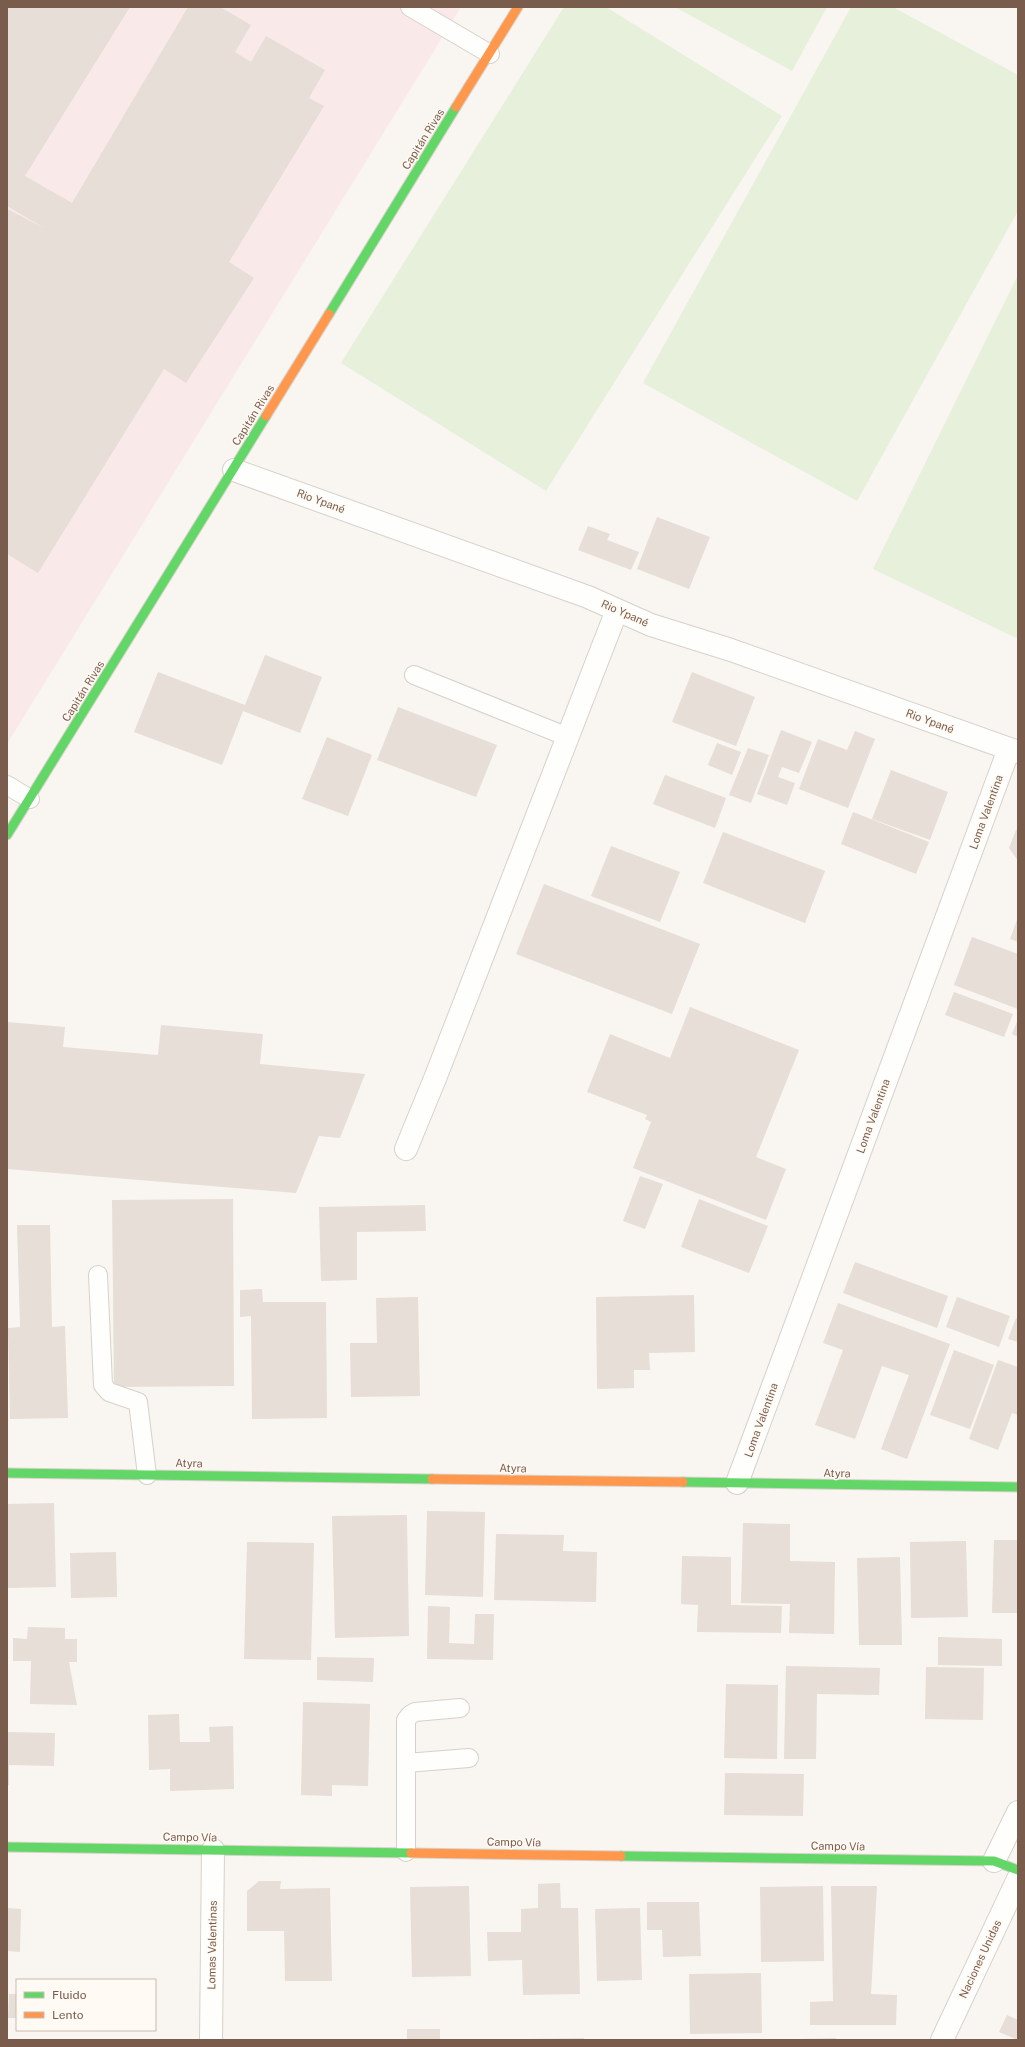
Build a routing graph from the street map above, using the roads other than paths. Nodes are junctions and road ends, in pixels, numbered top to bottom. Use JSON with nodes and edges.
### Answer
{"nodes":[{"id":1,"x":410,"y":7,"type":"edge"},
{"id":2,"x":518,"y":7,"type":"edge"},
{"id":3,"x":490,"y":54,"type":"junction"},
{"id":4,"x":234,"y":470,"type":"junction"},
{"id":5,"x":617,"y":610,"type":"junction"},
{"id":6,"x":414,"y":675,"type":"dead end"},
{"id":7,"x":568,"y":737,"type":"junction"},
{"id":8,"x":1014,"y":750,"type":"edge"},
{"id":9,"x":7,"y":784,"type":"edge"},
{"id":10,"x":30,"y":798,"type":"junction"},
{"id":11,"x":7,"y":835,"type":"edge"},
{"id":12,"x":406,"y":1149,"type":"dead end"},
{"id":13,"x":98,"y":1275,"type":"dead end"},
{"id":14,"x":7,"y":1473,"type":"edge"},
{"id":15,"x":148,"y":1475,"type":"junction"},
{"id":16,"x":737,"y":1483,"type":"junction"},
{"id":17,"x":1018,"y":1487,"type":"edge"},
{"id":18,"x":460,"y":1708,"type":"dead end"},
{"id":19,"x":469,"y":1758,"type":"dead end"},
{"id":20,"x":406,"y":1763,"type":"junction"},
{"id":21,"x":1018,"y":1812,"type":"edge"},
{"id":22,"x":7,"y":1847,"type":"edge"},
{"id":23,"x":213,"y":1850,"type":"junction"},
{"id":24,"x":406,"y":1852,"type":"junction"},
{"id":25,"x":994,"y":1861,"type":"junction"},
{"id":26,"x":1018,"y":1870,"type":"edge"},
{"id":27,"x":1018,"y":1879,"type":"edge"},
{"id":28,"x":211,"y":2040,"type":"edge"},
{"id":29,"x":942,"y":2040,"type":"edge"}],
"edges":[{"from":1,"to":3,"type":"lane"},
{"from":2,"to":3,"type":"street","name":"Capitán Rivas"},
{"from":3,"to":4,"type":"street","name":"Capitán Rivas"},
{"from":4,"to":5,"type":"street","name":"Rio Ypané"},
{"from":4,"to":10,"type":"street","name":"Capitán Rivas"},
{"from":5,"to":7,"type":"street"},
{"from":5,"to":8,"type":"street","name":"Rio Ypané"},
{"from":6,"to":7,"type":"lane"},
{"from":7,"to":12,"type":"street"},
{"from":8,"to":16,"type":"street","name":"Loma Valentina"},
{"from":9,"to":10,"type":"lane"},
{"from":10,"to":11,"type":"street","name":"Capitán Rivas"},
{"from":13,"to":15,"type":"lane"},
{"from":14,"to":15,"type":"street","name":"Atyra"},
{"from":15,"to":16,"type":"street","name":"Atyra"},
{"from":16,"to":17,"type":"street","name":"Atyra"},
{"from":18,"to":20,"type":"lane"},
{"from":19,"to":20,"type":"lane"},
{"from":20,"to":24,"type":"lane"},
{"from":21,"to":25,"type":"street"},
{"from":22,"to":23,"type":"street","name":"Campo Vía"},
{"from":23,"to":24,"type":"street","name":"Campo Vía"},
{"from":23,"to":28,"type":"street","name":"Lomas Valentinas"},
{"from":24,"to":25,"type":"street","name":"Campo Vía"},
{"from":25,"to":26,"type":"street","name":"Campo Vía"},
{"from":27,"to":29,"type":"street","name":"Naciones Unidas"}]}
